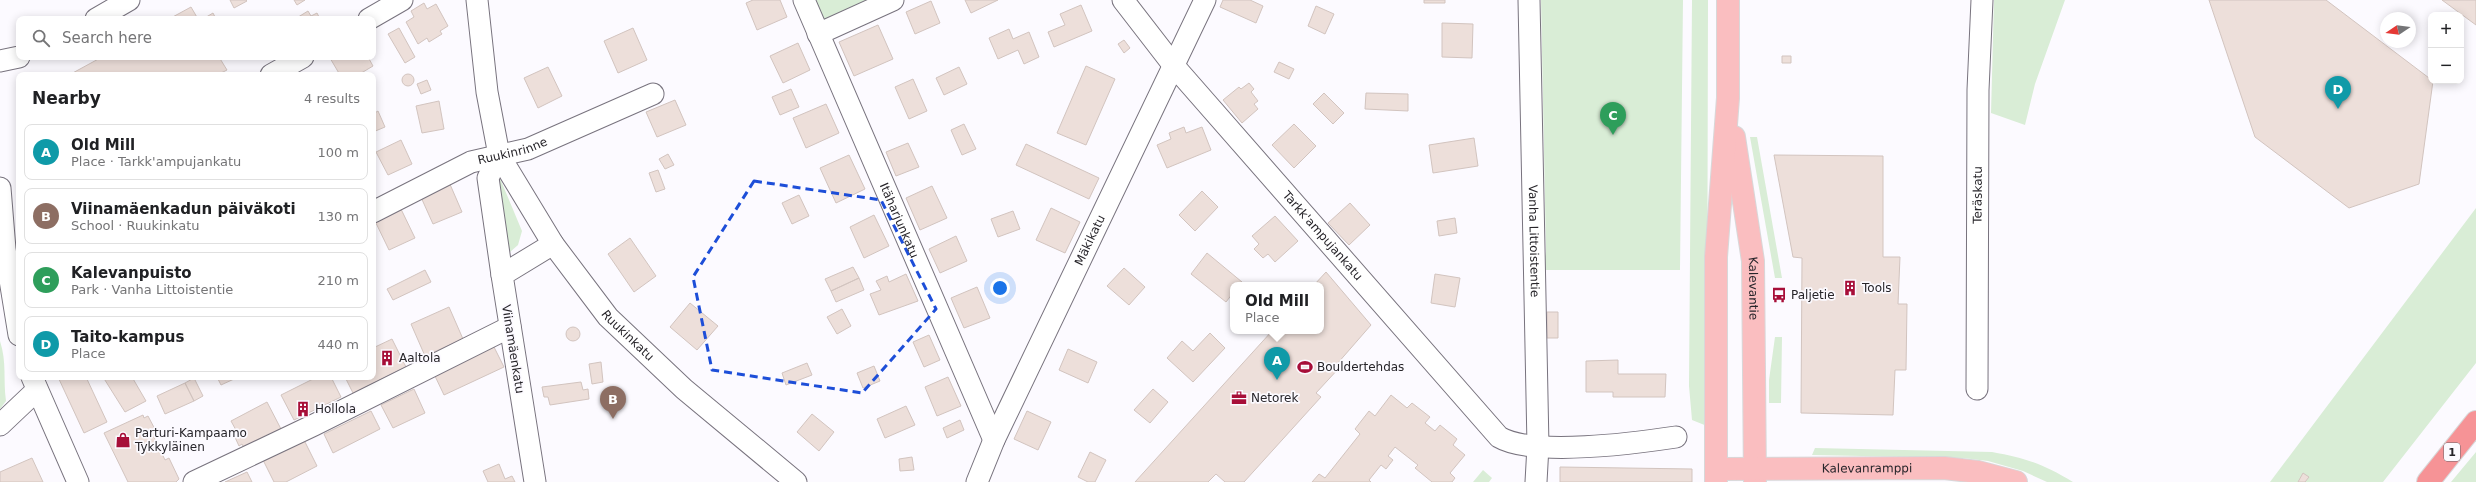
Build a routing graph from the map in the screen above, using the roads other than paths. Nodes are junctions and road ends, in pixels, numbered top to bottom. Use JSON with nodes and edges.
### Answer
{"nodes":[{"id":1,"x":130,"y":0,"type":"edge"},
{"id":2,"x":402,"y":0,"type":"edge"},
{"id":3,"x":477,"y":0,"type":"edge"},
{"id":4,"x":804,"y":0,"type":"edge"},
{"id":5,"x":893,"y":0,"type":"edge"},
{"id":6,"x":1123,"y":0,"type":"edge"},
{"id":7,"x":1205,"y":0,"type":"edge"},
{"id":8,"x":1529,"y":0,"type":"edge"},
{"id":9,"x":1728,"y":0,"type":"edge"},
{"id":10,"x":1982,"y":0,"type":"edge"},
{"id":11,"x":101,"y":16,"type":"edge"},
{"id":12,"x":374,"y":16,"type":"edge"},
{"id":13,"x":818,"y":34,"type":"junction"},
{"id":14,"x":16,"y":58,"type":"edge"},
{"id":15,"x":298,"y":60,"type":"edge"},
{"id":16,"x":0,"y":61,"type":"edge"},
{"id":17,"x":1174,"y":66,"type":"junction"},
{"id":18,"x":277,"y":72,"type":"edge"},
{"id":19,"x":653,"y":94,"type":"dead end"},
{"id":20,"x":1728,"y":98,"type":"junction"},
{"id":21,"x":498,"y":155,"type":"junction"},
{"id":22,"x":0,"y":188,"type":"edge"},
{"id":23,"x":376,"y":210,"type":"edge"},
{"id":24,"x":11,"y":213,"type":"edge"},
{"id":25,"x":553,"y":244,"type":"junction"},
{"id":26,"x":502,"y":274,"type":"junction"},
{"id":27,"x":16,"y":319,"type":"edge"},
{"id":28,"x":510,"y":327,"type":"junction"},
{"id":29,"x":34,"y":384,"type":"edge"},
{"id":30,"x":1977,"y":389,"type":"dead end"},
{"id":31,"x":2476,"y":422,"type":"edge"},
{"id":32,"x":0,"y":426,"type":"edge"},
{"id":33,"x":1676,"y":438,"type":"dead end"},
{"id":34,"x":994,"y":440,"type":"junction"},
{"id":35,"x":1538,"y":446,"type":"junction"},
{"id":36,"x":1716,"y":475,"type":"edge"},
{"id":37,"x":1755,"y":475,"type":"edge"},
{"id":38,"x":78,"y":482,"type":"edge"},
{"id":39,"x":194,"y":482,"type":"edge"},
{"id":40,"x":534,"y":482,"type":"edge"},
{"id":41,"x":796,"y":482,"type":"edge"},
{"id":42,"x":977,"y":482,"type":"edge"},
{"id":43,"x":1536,"y":482,"type":"edge"},
{"id":44,"x":2016,"y":482,"type":"edge"},
{"id":45,"x":2428,"y":482,"type":"edge"}],
"edges":[{"from":1,"to":11,"type":"street"},
{"from":2,"to":12,"type":"street"},
{"from":3,"to":21,"type":"street","name":"Ruukinkatu"},
{"from":4,"to":13,"type":"street","name":"Itäharjunkatu"},
{"from":5,"to":13,"type":"street"},
{"from":6,"to":17,"type":"street","name":"Tarkk'ampujankatu"},
{"from":7,"to":17,"type":"street","name":"Mäkikatu"},
{"from":8,"to":35,"type":"street","name":"Vanha Littoistentie"},
{"from":9,"to":20,"type":"main road","name":"Kalevantie"},
{"from":10,"to":30,"type":"street","name":"Teräskatu"},
{"from":13,"to":34,"type":"street","name":"Itäharjunkatu"},
{"from":14,"to":16,"type":"street"},
{"from":15,"to":18,"type":"street"},
{"from":17,"to":34,"type":"street","name":"Mäkikatu"},
{"from":17,"to":35,"type":"street","name":"Tarkk'ampujankatu"},
{"from":19,"to":21,"type":"street","name":"Ruukinrinne"},
{"from":20,"to":36,"type":"main road","name":"Kalevantie"},
{"from":20,"to":37,"type":"main road","name":"Kalevantie"},
{"from":21,"to":23,"type":"street","name":"Ruukinrinne"},
{"from":21,"to":25,"type":"street","name":"Ruukinkatu"},
{"from":21,"to":26,"type":"street"},
{"from":22,"to":24,"type":"street"},
{"from":24,"to":27,"type":"street"},
{"from":25,"to":26,"type":"street"},
{"from":25,"to":41,"type":"street","name":"Ruukinkatu"},
{"from":26,"to":28,"type":"street","name":"Viinamäenkatu"},
{"from":28,"to":39,"type":"street"},
{"from":28,"to":40,"type":"street","name":"Viinamäenkatu"},
{"from":29,"to":32,"type":"street"},
{"from":29,"to":38,"type":"street"},
{"from":31,"to":45,"type":"highway","number":"1"},
{"from":33,"to":35,"type":"street"},
{"from":34,"to":42,"type":"street","name":"Mäkikatu"},
{"from":35,"to":43,"type":"street","name":"Vanha Littoistentie"},
{"from":36,"to":37,"type":"main road","name":"Kalevanramppi"},
{"from":37,"to":44,"type":"main road","name":"Kalevanramppi"}]}
